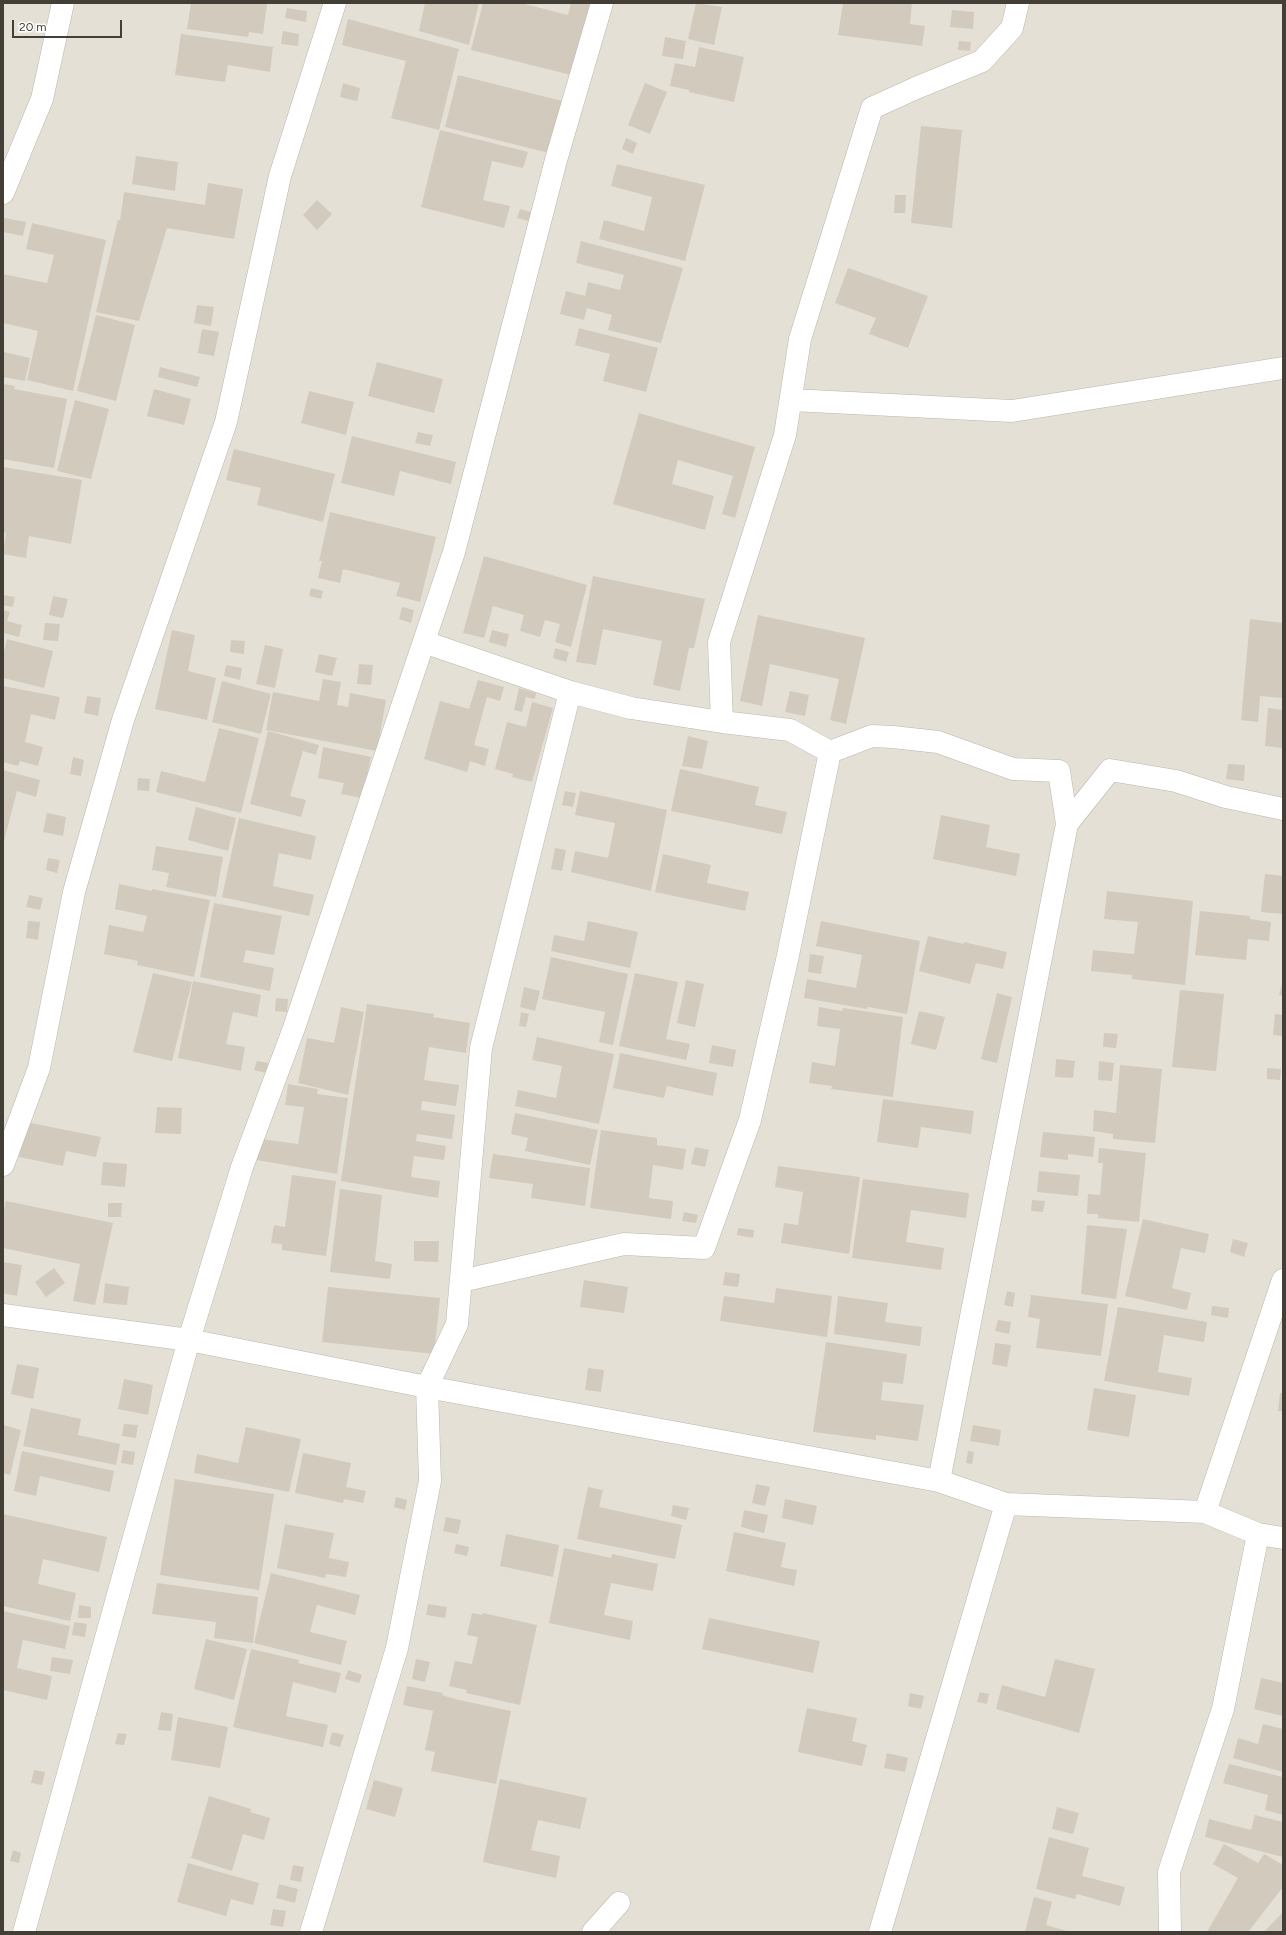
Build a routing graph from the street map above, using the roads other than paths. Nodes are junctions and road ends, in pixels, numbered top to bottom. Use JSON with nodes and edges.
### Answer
{"nodes":[{"id":1,"x":63,"y":3,"type":"edge"},
{"id":2,"x":335,"y":3,"type":"edge"},
{"id":3,"x":602,"y":3,"type":"edge"},
{"id":4,"x":1018,"y":3,"type":"edge"},
{"id":5,"x":3,"y":192,"type":"edge"},
{"id":6,"x":1283,"y":368,"type":"edge"},
{"id":7,"x":791,"y":400,"type":"junction"},
{"id":8,"x":424,"y":642,"type":"junction"},
{"id":9,"x":570,"y":692,"type":"junction"},
{"id":10,"x":722,"y":722,"type":"junction"},
{"id":11,"x":830,"y":752,"type":"junction"},
{"id":12,"x":1283,"y":808,"type":"edge"},
{"id":13,"x":1067,"y":824,"type":"junction"},
{"id":14,"x":3,"y":1165,"type":"edge"},
{"id":15,"x":1283,"y":1280,"type":"edge"},
{"id":16,"x":461,"y":1281,"type":"junction"},
{"id":17,"x":3,"y":1314,"type":"edge"},
{"id":18,"x":189,"y":1340,"type":"junction"},
{"id":19,"x":427,"y":1388,"type":"junction"},
{"id":20,"x":939,"y":1481,"type":"junction"},
{"id":21,"x":1006,"y":1504,"type":"junction"},
{"id":22,"x":1205,"y":1512,"type":"junction"},
{"id":23,"x":1258,"y":1534,"type":"junction"},
{"id":24,"x":1283,"y":1538,"type":"edge"},
{"id":25,"x":619,"y":1903,"type":"dead end"},
{"id":26,"x":24,"y":1932,"type":"edge"},
{"id":27,"x":311,"y":1932,"type":"edge"},
{"id":28,"x":593,"y":1932,"type":"edge"},
{"id":29,"x":880,"y":1932,"type":"edge"},
{"id":30,"x":1170,"y":1932,"type":"edge"}],
"edges":[{"from":1,"to":5,"type":"street"},
{"from":2,"to":14,"type":"street"},
{"from":3,"to":8,"type":"street"},
{"from":4,"to":7,"type":"street"},
{"from":6,"to":7,"type":"street"},
{"from":7,"to":10,"type":"street"},
{"from":8,"to":9,"type":"street"},
{"from":8,"to":18,"type":"street"},
{"from":9,"to":10,"type":"street"},
{"from":9,"to":16,"type":"street"},
{"from":10,"to":11,"type":"street"},
{"from":11,"to":13,"type":"street"},
{"from":11,"to":16,"type":"street"},
{"from":12,"to":13,"type":"street"},
{"from":13,"to":20,"type":"street"},
{"from":15,"to":22,"type":"street"},
{"from":16,"to":19,"type":"street"},
{"from":17,"to":18,"type":"street"},
{"from":18,"to":19,"type":"street"},
{"from":18,"to":26,"type":"street"},
{"from":19,"to":20,"type":"street"},
{"from":19,"to":27,"type":"street"},
{"from":20,"to":21,"type":"street"},
{"from":21,"to":22,"type":"street"},
{"from":21,"to":29,"type":"street"},
{"from":22,"to":23,"type":"street"},
{"from":23,"to":24,"type":"street"},
{"from":23,"to":30,"type":"street"},
{"from":25,"to":28,"type":"street"}]}
